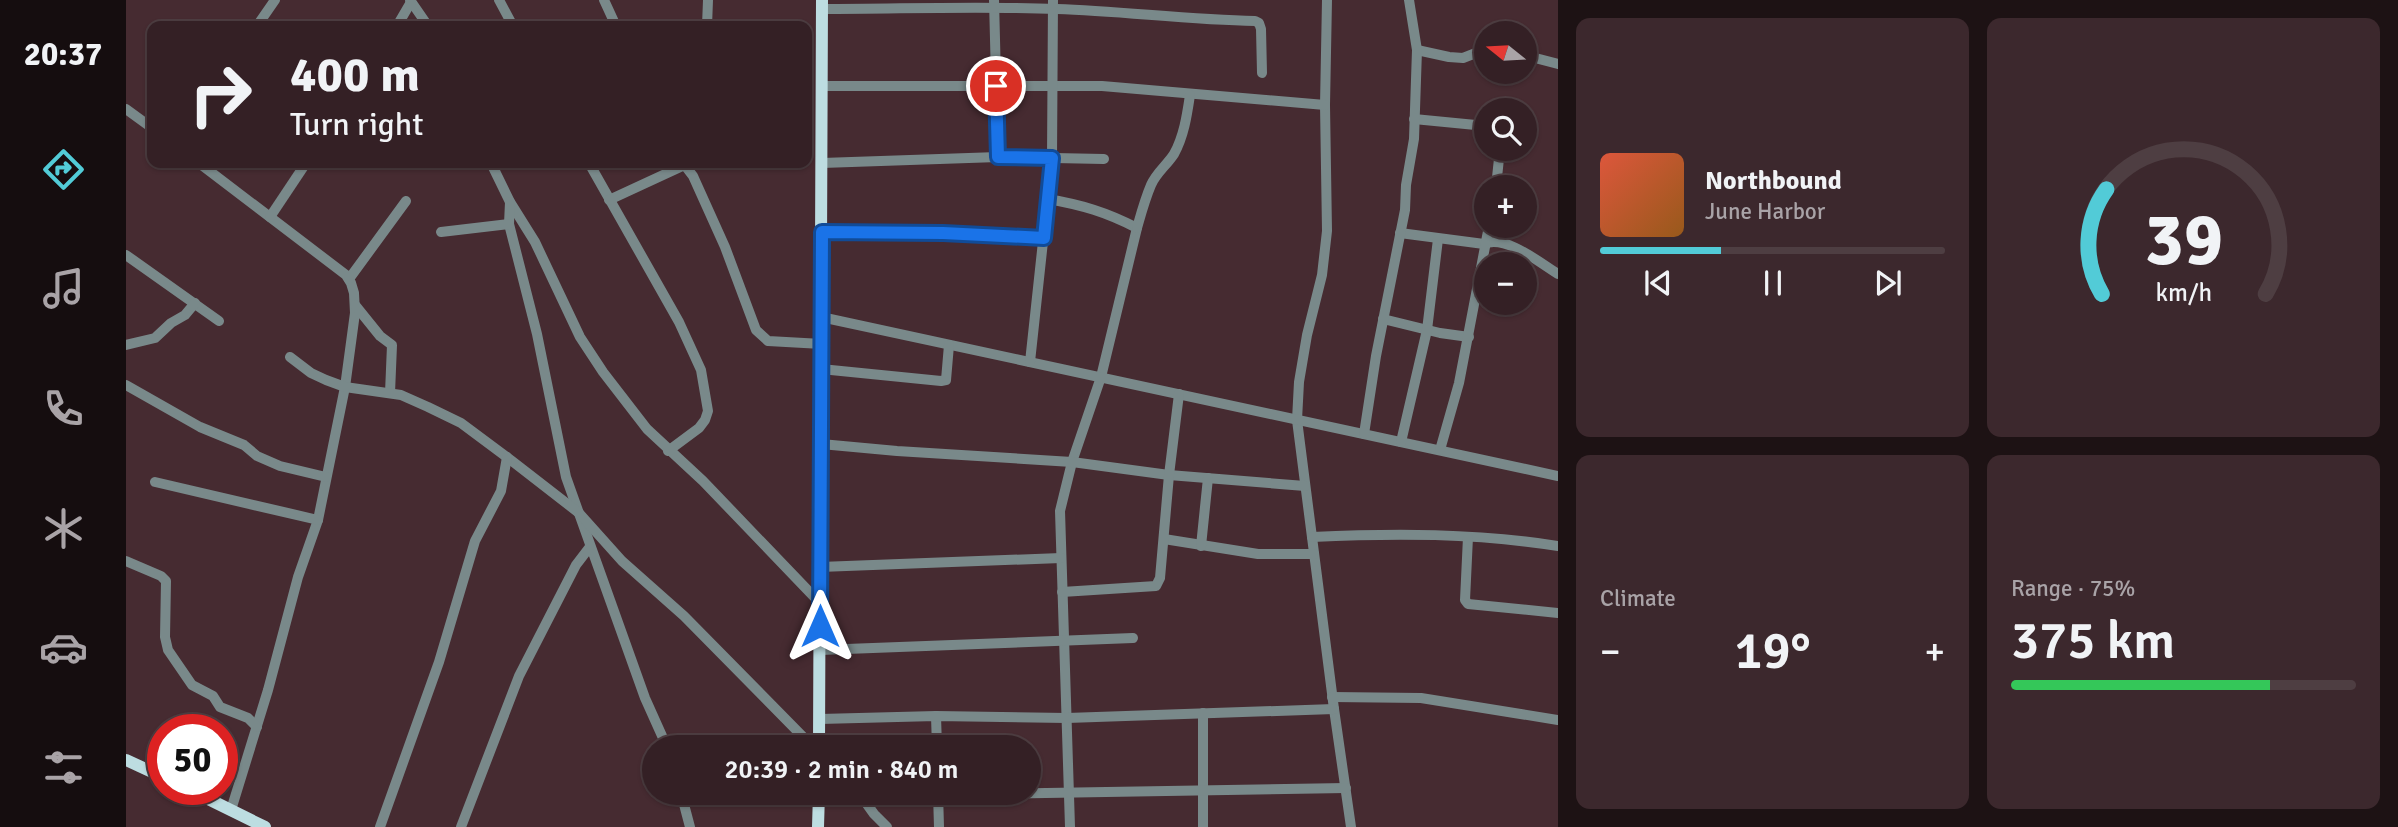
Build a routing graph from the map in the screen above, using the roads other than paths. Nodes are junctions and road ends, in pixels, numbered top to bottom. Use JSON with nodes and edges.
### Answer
{"nodes":[{"id":1,"x":275,"y":0,"type":"edge"},
{"id":2,"x":499,"y":0,"type":"edge"},
{"id":3,"x":604,"y":0,"type":"edge"},
{"id":4,"x":708,"y":0,"type":"edge"},
{"id":5,"x":1327,"y":0,"type":"edge"},
{"id":6,"x":1409,"y":0,"type":"edge"},
{"id":7,"x":411,"y":1,"type":"edge"},
{"id":8,"x":822,"y":4,"type":"edge"},
{"id":9,"x":994,"y":4,"type":"edge"},
{"id":10,"x":1053,"y":4,"type":"edge"},
{"id":11,"x":260,"y":21,"type":"edge"},
{"id":12,"x":400,"y":21,"type":"edge"},
{"id":13,"x":425,"y":21,"type":"edge"},
{"id":14,"x":510,"y":21,"type":"edge"},
{"id":15,"x":614,"y":21,"type":"edge"},
{"id":16,"x":707,"y":21,"type":"edge"},
{"id":17,"x":1417,"y":50,"type":"junction"},
{"id":18,"x":1474,"y":54,"type":"edge"},
{"id":19,"x":1537,"y":58,"type":"edge"},
{"id":20,"x":1558,"y":64,"type":"edge"},
{"id":21,"x":1262,"y":73,"type":"dead end"},
{"id":22,"x":1054,"y":85,"type":"junction"},
{"id":23,"x":822,"y":86,"type":"junction"},
{"id":24,"x":996,"y":86,"type":"junction"},
{"id":25,"x":1190,"y":95,"type":"junction"},
{"id":26,"x":1325,"y":105,"type":"junction"},
{"id":27,"x":126,"y":109,"type":"edge"},
{"id":28,"x":1414,"y":119,"type":"junction"},
{"id":29,"x":147,"y":124,"type":"edge"},
{"id":30,"x":1474,"y":125,"type":"edge"},
{"id":31,"x":998,"y":157,"type":"junction"},
{"id":32,"x":1052,"y":158,"type":"junction"},
{"id":33,"x":1104,"y":159,"type":"dead end"},
{"id":34,"x":822,"y":163,"type":"junction"},
{"id":35,"x":206,"y":168,"type":"edge"},
{"id":36,"x":303,"y":168,"type":"edge"},
{"id":37,"x":493,"y":168,"type":"edge"},
{"id":38,"x":592,"y":168,"type":"edge"},
{"id":39,"x":675,"y":168,"type":"edge"},
{"id":40,"x":688,"y":168,"type":"edge"},
{"id":41,"x":1048,"y":199,"type":"junction"},
{"id":42,"x":609,"y":200,"type":"junction"},
{"id":43,"x":406,"y":201,"type":"dead end"},
{"id":44,"x":510,"y":202,"type":"junction"},
{"id":45,"x":270,"y":217,"type":"junction"},
{"id":46,"x":509,"y":224,"type":"junction"},
{"id":47,"x":1137,"y":228,"type":"junction"},
{"id":48,"x":440,"y":232,"type":"dead end"},
{"id":49,"x":822,"y":232,"type":"junction"},
{"id":50,"x":1401,"y":233,"type":"junction"},
{"id":51,"x":1044,"y":238,"type":"junction"},
{"id":52,"x":1486,"y":238,"type":"edge"},
{"id":53,"x":1438,"y":239,"type":"junction"},
{"id":54,"x":1484,"y":244,"type":"junction"},
{"id":55,"x":126,"y":255,"type":"edge"},
{"id":56,"x":1558,"y":274,"type":"edge"},
{"id":57,"x":349,"y":279,"type":"junction"},
{"id":58,"x":195,"y":303,"type":"junction"},
{"id":59,"x":355,"y":305,"type":"junction"},
{"id":60,"x":821,"y":317,"type":"junction"},
{"id":61,"x":1383,"y":319,"type":"junction"},
{"id":62,"x":219,"y":321,"type":"dead end"},
{"id":63,"x":1427,"y":330,"type":"junction"},
{"id":64,"x":1469,"y":337,"type":"junction"},
{"id":65,"x":822,"y":344,"type":"junction"},
{"id":66,"x":126,"y":345,"type":"edge"},
{"id":67,"x":949,"y":345,"type":"junction"},
{"id":68,"x":290,"y":357,"type":"dead end"},
{"id":69,"x":1030,"y":362,"type":"junction"},
{"id":70,"x":821,"y":369,"type":"junction"},
{"id":71,"x":1101,"y":377,"type":"junction"},
{"id":72,"x":126,"y":385,"type":"edge"},
{"id":73,"x":345,"y":387,"type":"junction"},
{"id":74,"x":390,"y":393,"type":"junction"},
{"id":75,"x":1179,"y":394,"type":"junction"},
{"id":76,"x":1297,"y":419,"type":"junction"},
{"id":77,"x":1364,"y":434,"type":"junction"},
{"id":78,"x":1401,"y":442,"type":"junction"},
{"id":79,"x":821,"y":444,"type":"junction"},
{"id":80,"x":1440,"y":450,"type":"junction"},
{"id":81,"x":668,"y":451,"type":"junction"},
{"id":82,"x":507,"y":457,"type":"junction"},
{"id":83,"x":1072,"y":462,"type":"junction"},
{"id":84,"x":1169,"y":475,"type":"junction"},
{"id":85,"x":1558,"y":475,"type":"edge"},
{"id":86,"x":326,"y":477,"type":"junction"},
{"id":87,"x":1208,"y":478,"type":"junction"},
{"id":88,"x":155,"y":482,"type":"dead end"},
{"id":89,"x":1305,"y":486,"type":"junction"},
{"id":90,"x":579,"y":513,"type":"junction"},
{"id":91,"x":317,"y":520,"type":"junction"},
{"id":92,"x":1312,"y":537,"type":"junction"},
{"id":93,"x":1468,"y":537,"type":"junction"},
{"id":94,"x":1164,"y":539,"type":"junction"},
{"id":95,"x":1200,"y":546,"type":"junction"},
{"id":96,"x":1558,"y":546,"type":"edge"},
{"id":97,"x":589,"y":548,"type":"junction"},
{"id":98,"x":1314,"y":554,"type":"junction"},
{"id":99,"x":1061,"y":558,"type":"junction"},
{"id":100,"x":126,"y":561,"type":"edge"},
{"id":101,"x":820,"y":567,"type":"junction"},
{"id":102,"x":1062,"y":592,"type":"junction"},
{"id":103,"x":820,"y":603,"type":"junction"},
{"id":104,"x":1558,"y":613,"type":"edge"},
{"id":105,"x":1133,"y":638,"type":"dead end"},
{"id":106,"x":1066,"y":641,"type":"junction"},
{"id":107,"x":820,"y":649,"type":"junction"},
{"id":108,"x":1332,"y":698,"type":"junction"},
{"id":109,"x":1334,"y":709,"type":"junction"},
{"id":110,"x":1203,"y":713,"type":"junction"},
{"id":111,"x":936,"y":716,"type":"junction"},
{"id":112,"x":1067,"y":718,"type":"junction"},
{"id":113,"x":820,"y":719,"type":"junction"},
{"id":114,"x":1558,"y":720,"type":"edge"},
{"id":115,"x":257,"y":727,"type":"junction"},
{"id":116,"x":662,"y":735,"type":"edge"},
{"id":117,"x":801,"y":735,"type":"edge"},
{"id":118,"x":820,"y":735,"type":"edge"},
{"id":119,"x":937,"y":735,"type":"edge"},
{"id":120,"x":126,"y":760,"type":"edge"},
{"id":121,"x":147,"y":770,"type":"edge"},
{"id":122,"x":1346,"y":788,"type":"junction"},
{"id":123,"x":1203,"y":790,"type":"junction"},
{"id":124,"x":1041,"y":792,"type":"edge"},
{"id":125,"x":1068,"y":792,"type":"junction"},
{"id":126,"x":221,"y":805,"type":"edge"},
{"id":127,"x":684,"y":805,"type":"edge"},
{"id":128,"x":819,"y":805,"type":"edge"},
{"id":129,"x":868,"y":805,"type":"edge"},
{"id":130,"x":938,"y":805,"type":"edge"},
{"id":131,"x":231,"y":810,"type":"junction"},
{"id":132,"x":265,"y":827,"type":"edge"},
{"id":133,"x":380,"y":827,"type":"edge"},
{"id":134,"x":461,"y":827,"type":"edge"},
{"id":135,"x":690,"y":827,"type":"edge"},
{"id":136,"x":818,"y":827,"type":"edge"},
{"id":137,"x":887,"y":827,"type":"edge"},
{"id":138,"x":939,"y":827,"type":"edge"},
{"id":139,"x":1070,"y":827,"type":"edge"},
{"id":140,"x":1203,"y":827,"type":"edge"},
{"id":141,"x":1351,"y":827,"type":"edge"}],
"edges":[{"from":1,"to":11,"type":"street"},
{"from":2,"to":14,"type":"street"},
{"from":3,"to":15,"type":"street"},
{"from":4,"to":16,"type":"street"},
{"from":5,"to":26,"type":"street"},
{"from":6,"to":17,"type":"street"},
{"from":7,"to":12,"type":"street"},
{"from":7,"to":13,"type":"street"},
{"from":8,"to":9,"type":"street"},
{"from":8,"to":23,"type":"main road"},
{"from":9,"to":10,"type":"street"},
{"from":9,"to":24,"type":"street"},
{"from":10,"to":21,"type":"street"},
{"from":10,"to":22,"type":"street"},
{"from":17,"to":18,"type":"street"},
{"from":17,"to":28,"type":"street"},
{"from":19,"to":20,"type":"street"},
{"from":22,"to":24,"type":"street"},
{"from":22,"to":25,"type":"street"},
{"from":22,"to":32,"type":"street"},
{"from":23,"to":24,"type":"street"},
{"from":23,"to":34,"type":"main road"},
{"from":24,"to":31,"type":"street"},
{"from":25,"to":26,"type":"street"},
{"from":25,"to":47,"type":"street"},
{"from":26,"to":76,"type":"street"},
{"from":27,"to":29,"type":"street"},
{"from":28,"to":30,"type":"street"},
{"from":28,"to":50,"type":"street"},
{"from":31,"to":32,"type":"street"},
{"from":31,"to":34,"type":"street"},
{"from":32,"to":33,"type":"street"},
{"from":32,"to":41,"type":"street"},
{"from":34,"to":49,"type":"main road"},
{"from":35,"to":45,"type":"street"},
{"from":36,"to":45,"type":"street"},
{"from":37,"to":44,"type":"street"},
{"from":38,"to":42,"type":"street"},
{"from":39,"to":42,"type":"street"},
{"from":40,"to":65,"type":"street"},
{"from":41,"to":47,"type":"street"},
{"from":41,"to":51,"type":"street"},
{"from":42,"to":81,"type":"street"},
{"from":43,"to":57,"type":"street"},
{"from":44,"to":46,"type":"street"},
{"from":44,"to":81,"type":"street"},
{"from":45,"to":57,"type":"street"},
{"from":46,"to":48,"type":"street"},
{"from":46,"to":90,"type":"street"},
{"from":47,"to":71,"type":"street"},
{"from":49,"to":51,"type":"street"},
{"from":49,"to":60,"type":"main road"},
{"from":50,"to":53,"type":"street"},
{"from":50,"to":61,"type":"street"},
{"from":51,"to":69,"type":"street"},
{"from":52,"to":54,"type":"street"},
{"from":53,"to":54,"type":"street"},
{"from":53,"to":63,"type":"street"},
{"from":54,"to":56,"type":"street"},
{"from":54,"to":64,"type":"street"},
{"from":55,"to":58,"type":"street"},
{"from":57,"to":59,"type":"street"},
{"from":58,"to":62,"type":"street"},
{"from":58,"to":66,"type":"street"},
{"from":59,"to":73,"type":"street"},
{"from":59,"to":74,"type":"street"},
{"from":60,"to":65,"type":"main road"},
{"from":60,"to":67,"type":"street"},
{"from":61,"to":63,"type":"street"},
{"from":61,"to":77,"type":"street"},
{"from":63,"to":64,"type":"street"},
{"from":63,"to":78,"type":"street"},
{"from":64,"to":80,"type":"street"},
{"from":65,"to":70,"type":"main road"},
{"from":67,"to":69,"type":"street"},
{"from":67,"to":70,"type":"street"},
{"from":68,"to":73,"type":"street"},
{"from":69,"to":71,"type":"street"},
{"from":70,"to":79,"type":"main road"},
{"from":71,"to":75,"type":"street"},
{"from":71,"to":83,"type":"street"},
{"from":72,"to":86,"type":"street"},
{"from":73,"to":74,"type":"street"},
{"from":73,"to":86,"type":"street"},
{"from":74,"to":82,"type":"street"},
{"from":75,"to":76,"type":"street"},
{"from":75,"to":84,"type":"street"},
{"from":76,"to":77,"type":"street"},
{"from":76,"to":89,"type":"street"},
{"from":77,"to":78,"type":"street"},
{"from":78,"to":80,"type":"street"},
{"from":79,"to":83,"type":"street"},
{"from":79,"to":101,"type":"main road"},
{"from":80,"to":85,"type":"street"},
{"from":81,"to":103,"type":"street"},
{"from":82,"to":90,"type":"street"},
{"from":82,"to":133,"type":"street"},
{"from":83,"to":84,"type":"street"},
{"from":83,"to":99,"type":"street"},
{"from":84,"to":87,"type":"street"},
{"from":84,"to":94,"type":"street"},
{"from":86,"to":91,"type":"street"},
{"from":87,"to":89,"type":"street"},
{"from":87,"to":95,"type":"street"},
{"from":88,"to":91,"type":"street"},
{"from":89,"to":92,"type":"street"},
{"from":90,"to":97,"type":"street"},
{"from":90,"to":117,"type":"street"},
{"from":91,"to":115,"type":"street"},
{"from":92,"to":93,"type":"street"},
{"from":92,"to":98,"type":"street"},
{"from":93,"to":96,"type":"street"},
{"from":93,"to":104,"type":"street"},
{"from":94,"to":95,"type":"street"},
{"from":94,"to":102,"type":"street"},
{"from":95,"to":98,"type":"street"},
{"from":97,"to":116,"type":"street"},
{"from":97,"to":134,"type":"street"},
{"from":98,"to":108,"type":"street"},
{"from":99,"to":101,"type":"street"},
{"from":99,"to":102,"type":"street"},
{"from":100,"to":115,"type":"street"},
{"from":101,"to":103,"type":"main road"},
{"from":102,"to":106,"type":"street"},
{"from":103,"to":107,"type":"main road"},
{"from":105,"to":106,"type":"street"},
{"from":106,"to":107,"type":"street"},
{"from":106,"to":112,"type":"street"},
{"from":107,"to":113,"type":"main road"},
{"from":108,"to":109,"type":"street"},
{"from":108,"to":114,"type":"street"},
{"from":109,"to":110,"type":"street"},
{"from":109,"to":122,"type":"street"},
{"from":110,"to":112,"type":"street"},
{"from":110,"to":123,"type":"street"},
{"from":111,"to":112,"type":"street"},
{"from":111,"to":113,"type":"street"},
{"from":111,"to":119,"type":"street"},
{"from":112,"to":125,"type":"street"},
{"from":113,"to":118,"type":"main road"},
{"from":115,"to":131,"type":"street"},
{"from":120,"to":121,"type":"main road"},
{"from":122,"to":123,"type":"street"},
{"from":122,"to":141,"type":"street"},
{"from":123,"to":125,"type":"street"},
{"from":123,"to":140,"type":"street"},
{"from":124,"to":125,"type":"street"},
{"from":125,"to":139,"type":"street"},
{"from":126,"to":131,"type":"main road"},
{"from":127,"to":135,"type":"street"},
{"from":128,"to":136,"type":"main road"},
{"from":129,"to":137,"type":"street"},
{"from":130,"to":138,"type":"street"},
{"from":131,"to":132,"type":"main road"}]}
